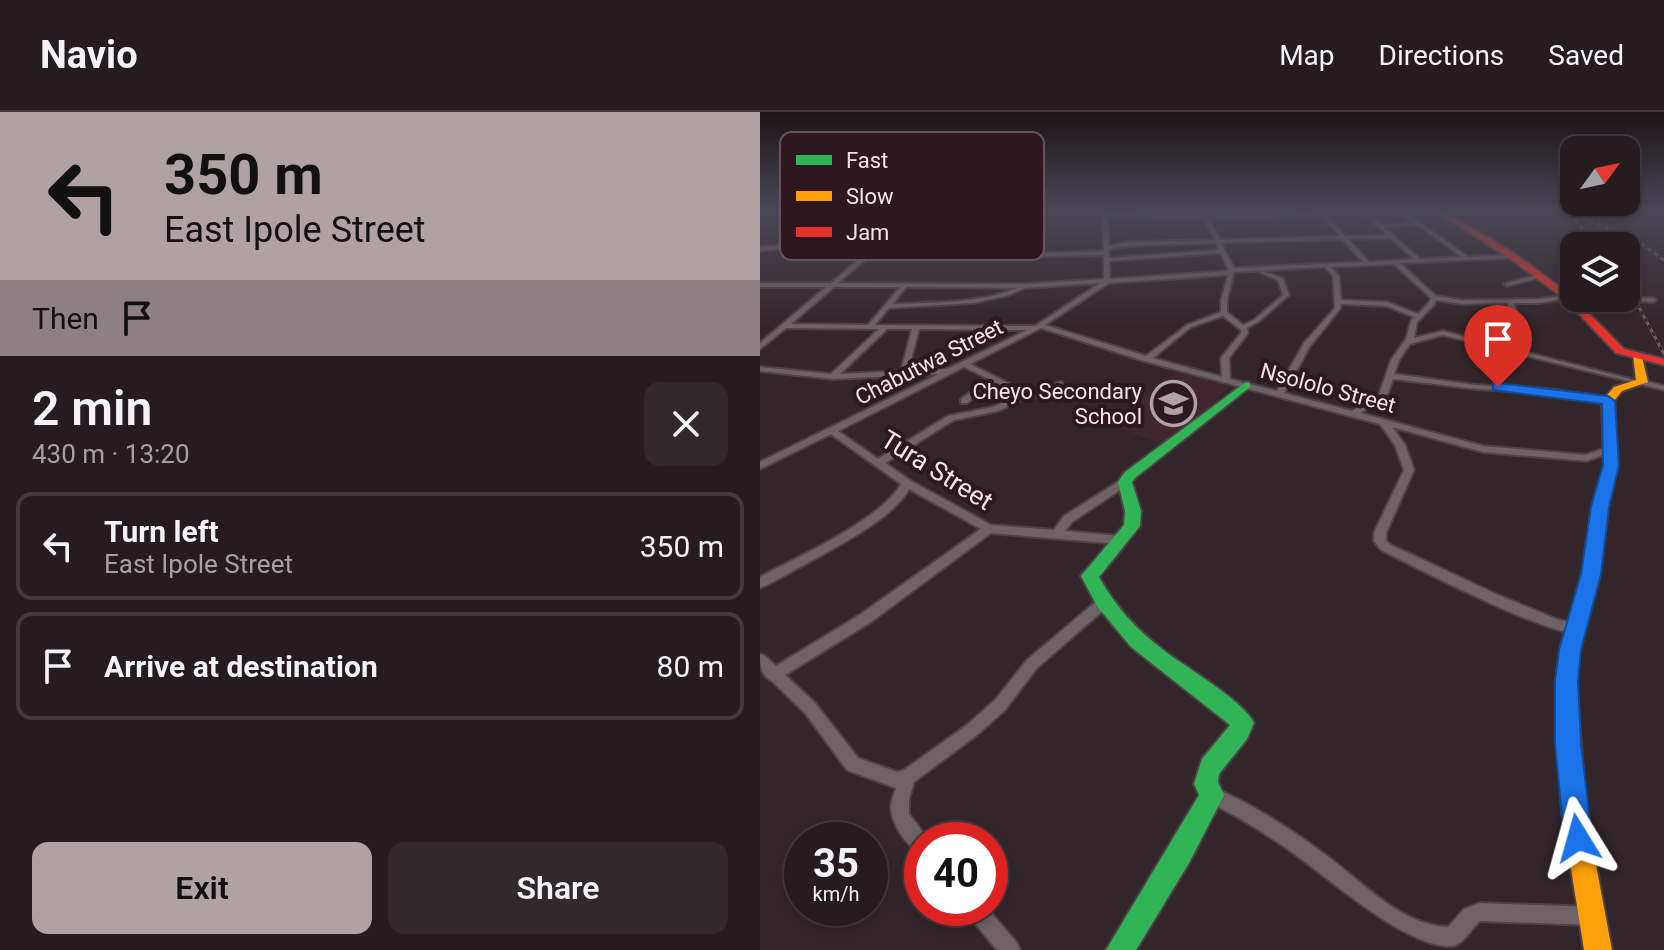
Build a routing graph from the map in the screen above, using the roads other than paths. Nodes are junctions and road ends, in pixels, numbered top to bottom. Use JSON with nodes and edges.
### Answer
{"nodes":[{"id":1,"x":1112,"y":248,"type":"edge"},
{"id":2,"x":1222,"y":248,"type":"edge"},
{"id":3,"x":1355,"y":248,"type":"edge"},
{"id":4,"x":1405,"y":248,"type":"edge"},
{"id":5,"x":1452,"y":248,"type":"edge"},
{"id":6,"x":1499,"y":248,"type":"edge"},
{"id":7,"x":1105,"y":251,"type":"junction"},
{"id":8,"x":1223,"y":251,"type":"junction"},
{"id":9,"x":1044,"y":253,"type":"edge"},
{"id":10,"x":1512,"y":256,"type":"junction"},
{"id":11,"x":1467,"y":258,"type":"junction"},
{"id":12,"x":861,"y":260,"type":"edge"},
{"id":13,"x":1418,"y":260,"type":"junction"},
{"id":14,"x":1394,"y":261,"type":"junction"},
{"id":15,"x":1367,"y":263,"type":"junction"},
{"id":16,"x":1326,"y":265,"type":"junction"},
{"id":17,"x":1232,"y":272,"type":"junction"},
{"id":18,"x":1540,"y":276,"type":"junction"},
{"id":19,"x":1107,"y":281,"type":"junction"},
{"id":20,"x":1507,"y":284,"type":"dead end"},
{"id":21,"x":760,"y":285,"type":"edge"},
{"id":22,"x":832,"y":285,"type":"junction"},
{"id":23,"x":1026,"y":286,"type":"junction"},
{"id":24,"x":903,"y":288,"type":"junction"},
{"id":25,"x":1560,"y":290,"type":"edge"},
{"id":26,"x":1434,"y":298,"type":"junction"},
{"id":27,"x":1560,"y":299,"type":"edge"},
{"id":28,"x":1640,"y":300,"type":"edge"},
{"id":29,"x":1653,"y":300,"type":"dead end"},
{"id":30,"x":1509,"y":301,"type":"junction"},
{"id":31,"x":1340,"y":302,"type":"junction"},
{"id":32,"x":888,"y":306,"type":"junction"},
{"id":33,"x":1583,"y":312,"type":"edge"},
{"id":34,"x":1224,"y":313,"type":"junction"},
{"id":35,"x":1418,"y":316,"type":"junction"},
{"id":36,"x":783,"y":326,"type":"junction"},
{"id":37,"x":870,"y":326,"type":"junction"},
{"id":38,"x":885,"y":327,"type":"junction"},
{"id":39,"x":1037,"y":327,"type":"junction"},
{"id":40,"x":1243,"y":327,"type":"junction"},
{"id":41,"x":916,"y":328,"type":"junction"},
{"id":42,"x":1510,"y":340,"type":"dead end"},
{"id":43,"x":1408,"y":342,"type":"junction"},
{"id":44,"x":760,"y":347,"type":"edge"},
{"id":45,"x":1637,"y":357,"type":"junction"},
{"id":46,"x":1147,"y":359,"type":"junction"},
{"id":47,"x":1664,"y":362,"type":"edge"},
{"id":48,"x":966,"y":365,"type":"junction"},
{"id":49,"x":760,"y":369,"type":"edge"},
{"id":50,"x":954,"y":370,"type":"junction"},
{"id":51,"x":904,"y":373,"type":"junction"},
{"id":52,"x":1390,"y":376,"type":"junction"},
{"id":53,"x":833,"y":377,"type":"junction"},
{"id":54,"x":995,"y":379,"type":"junction"},
{"id":55,"x":1226,"y":380,"type":"junction"},
{"id":56,"x":1638,"y":382,"type":"junction"},
{"id":57,"x":1059,"y":384,"type":"dead end"},
{"id":58,"x":1246,"y":385,"type":"junction"},
{"id":59,"x":1664,"y":388,"type":"edge"},
{"id":60,"x":1280,"y":393,"type":"junction"},
{"id":61,"x":1027,"y":395,"type":"junction"},
{"id":62,"x":964,"y":401,"type":"dead end"},
{"id":63,"x":1608,"y":401,"type":"junction"},
{"id":64,"x":1353,"y":414,"type":"junction"},
{"id":65,"x":1384,"y":423,"type":"junction"},
{"id":66,"x":832,"y":431,"type":"junction"},
{"id":67,"x":1610,"y":449,"type":"junction"},
{"id":68,"x":880,"y":462,"type":"junction"},
{"id":69,"x":760,"y":466,"type":"edge"},
{"id":70,"x":1125,"y":482,"type":"junction"},
{"id":71,"x":907,"y":483,"type":"junction"},
{"id":72,"x":989,"y":529,"type":"junction"},
{"id":73,"x":1057,"y":534,"type":"junction"},
{"id":74,"x":1120,"y":540,"type":"junction"},
{"id":75,"x":760,"y":583,"type":"edge"},
{"id":76,"x":1102,"y":604,"type":"junction"},
{"id":77,"x":1576,"y":629,"type":"junction"},
{"id":78,"x":760,"y":660,"type":"edge"},
{"id":79,"x":773,"y":675,"type":"junction"},
{"id":80,"x":908,"y":777,"type":"junction"},
{"id":81,"x":1212,"y":795,"type":"junction"},
{"id":82,"x":904,"y":824,"type":"edge"},
{"id":83,"x":1591,"y":916,"type":"junction"},
{"id":84,"x":990,"y":926,"type":"edge"},
{"id":85,"x":1010,"y":950,"type":"edge"},
{"id":86,"x":1120,"y":950,"type":"edge"},
{"id":87,"x":1598,"y":950,"type":"edge"}],
"edges":[{"from":1,"to":7,"type":"street"},
{"from":2,"to":8,"type":"street"},
{"from":3,"to":15,"type":"street"},
{"from":4,"to":13,"type":"street"},
{"from":5,"to":11,"type":"street"},
{"from":6,"to":10,"type":"street"},
{"from":7,"to":8,"type":"street"},
{"from":7,"to":9,"type":"street"},
{"from":7,"to":19,"type":"street"},
{"from":8,"to":17,"type":"street"},
{"from":10,"to":11,"type":"street"},
{"from":10,"to":18,"type":"street"},
{"from":11,"to":13,"type":"street"},
{"from":12,"to":22,"type":"street"},
{"from":13,"to":14,"type":"street"},
{"from":14,"to":15,"type":"street"},
{"from":14,"to":26,"type":"street"},
{"from":15,"to":16,"type":"street"},
{"from":16,"to":17,"type":"street"},
{"from":16,"to":31,"type":"street"},
{"from":17,"to":19,"type":"street"},
{"from":17,"to":34,"type":"street"},
{"from":17,"to":40,"type":"street"},
{"from":18,"to":20,"type":"street"},
{"from":18,"to":25,"type":"street"},
{"from":19,"to":23,"type":"street"},
{"from":19,"to":39,"type":"street","name":"Chabutwa Street"},
{"from":21,"to":22,"type":"street"},
{"from":22,"to":24,"type":"street"},
{"from":22,"to":36,"type":"street"},
{"from":23,"to":24,"type":"street"},
{"from":23,"to":32,"type":"street"},
{"from":24,"to":32,"type":"street"},
{"from":26,"to":30,"type":"street"},
{"from":26,"to":35,"type":"street"},
{"from":27,"to":30,"type":"street"},
{"from":28,"to":29,"type":"street"},
{"from":30,"to":42,"type":"street"},
{"from":31,"to":35,"type":"street"},
{"from":31,"to":60,"type":"street"},
{"from":32,"to":37,"type":"street"},
{"from":33,"to":45,"type":"street"},
{"from":34,"to":40,"type":"street"},
{"from":34,"to":46,"type":"street"},
{"from":35,"to":43,"type":"street"},
{"from":36,"to":37,"type":"street","name":"Nsololo Street"},
{"from":36,"to":44,"type":"street"},
{"from":37,"to":38,"type":"street","name":"Nsololo Street"},
{"from":38,"to":41,"type":"street","name":"Nsololo Street"},
{"from":38,"to":53,"type":"street"},
{"from":39,"to":41,"type":"street","name":"Nsololo Street"},
{"from":39,"to":46,"type":"street","name":"Nsololo Street"},
{"from":39,"to":48,"type":"street","name":"Chabutwa Street"},
{"from":40,"to":55,"type":"street"},
{"from":41,"to":51,"type":"street"},
{"from":43,"to":52,"type":"street"},
{"from":43,"to":56,"type":"street"},
{"from":45,"to":47,"type":"street"},
{"from":45,"to":56,"type":"street"},
{"from":46,"to":55,"type":"street","name":"Nsololo Street"},
{"from":48,"to":50,"type":"street","name":"Chabutwa Street"},
{"from":48,"to":54,"type":"street"},
{"from":49,"to":53,"type":"street"},
{"from":50,"to":51,"type":"street"},
{"from":50,"to":66,"type":"street","name":"Chabutwa Street"},
{"from":51,"to":53,"type":"street"},
{"from":52,"to":63,"type":"street"},
{"from":52,"to":64,"type":"street"},
{"from":54,"to":61,"type":"street"},
{"from":54,"to":62,"type":"street"},
{"from":55,"to":58,"type":"street","name":"Nsololo Street"},
{"from":56,"to":59,"type":"street"},
{"from":56,"to":63,"type":"street"},
{"from":57,"to":61,"type":"street"},
{"from":58,"to":60,"type":"street","name":"Nsololo Street"},
{"from":58,"to":70,"type":"street"},
{"from":60,"to":64,"type":"street","name":"Nsololo Street"},
{"from":61,"to":68,"type":"street"},
{"from":63,"to":67,"type":"street"},
{"from":64,"to":65,"type":"street","name":"Nsololo Street"},
{"from":65,"to":67,"type":"street","name":"Nsololo Street"},
{"from":65,"to":77,"type":"street"},
{"from":66,"to":68,"type":"street","name":"Tura Street"},
{"from":66,"to":69,"type":"street","name":"Chabutwa Street"},
{"from":67,"to":77,"type":"street"},
{"from":68,"to":71,"type":"street","name":"Tura Street"},
{"from":70,"to":73,"type":"street"},
{"from":70,"to":74,"type":"street"},
{"from":71,"to":72,"type":"street","name":"Tura Street"},
{"from":71,"to":75,"type":"street"},
{"from":72,"to":73,"type":"street","name":"Tura Street"},
{"from":72,"to":79,"type":"street"},
{"from":73,"to":74,"type":"street","name":"Tura Street"},
{"from":74,"to":76,"type":"street"},
{"from":76,"to":80,"type":"street"},
{"from":76,"to":81,"type":"street"},
{"from":77,"to":83,"type":"street"},
{"from":78,"to":79,"type":"street"},
{"from":79,"to":80,"type":"street"},
{"from":80,"to":82,"type":"street"},
{"from":81,"to":83,"type":"street"},
{"from":81,"to":86,"type":"street"},
{"from":83,"to":87,"type":"street"},
{"from":84,"to":85,"type":"street"}]}
